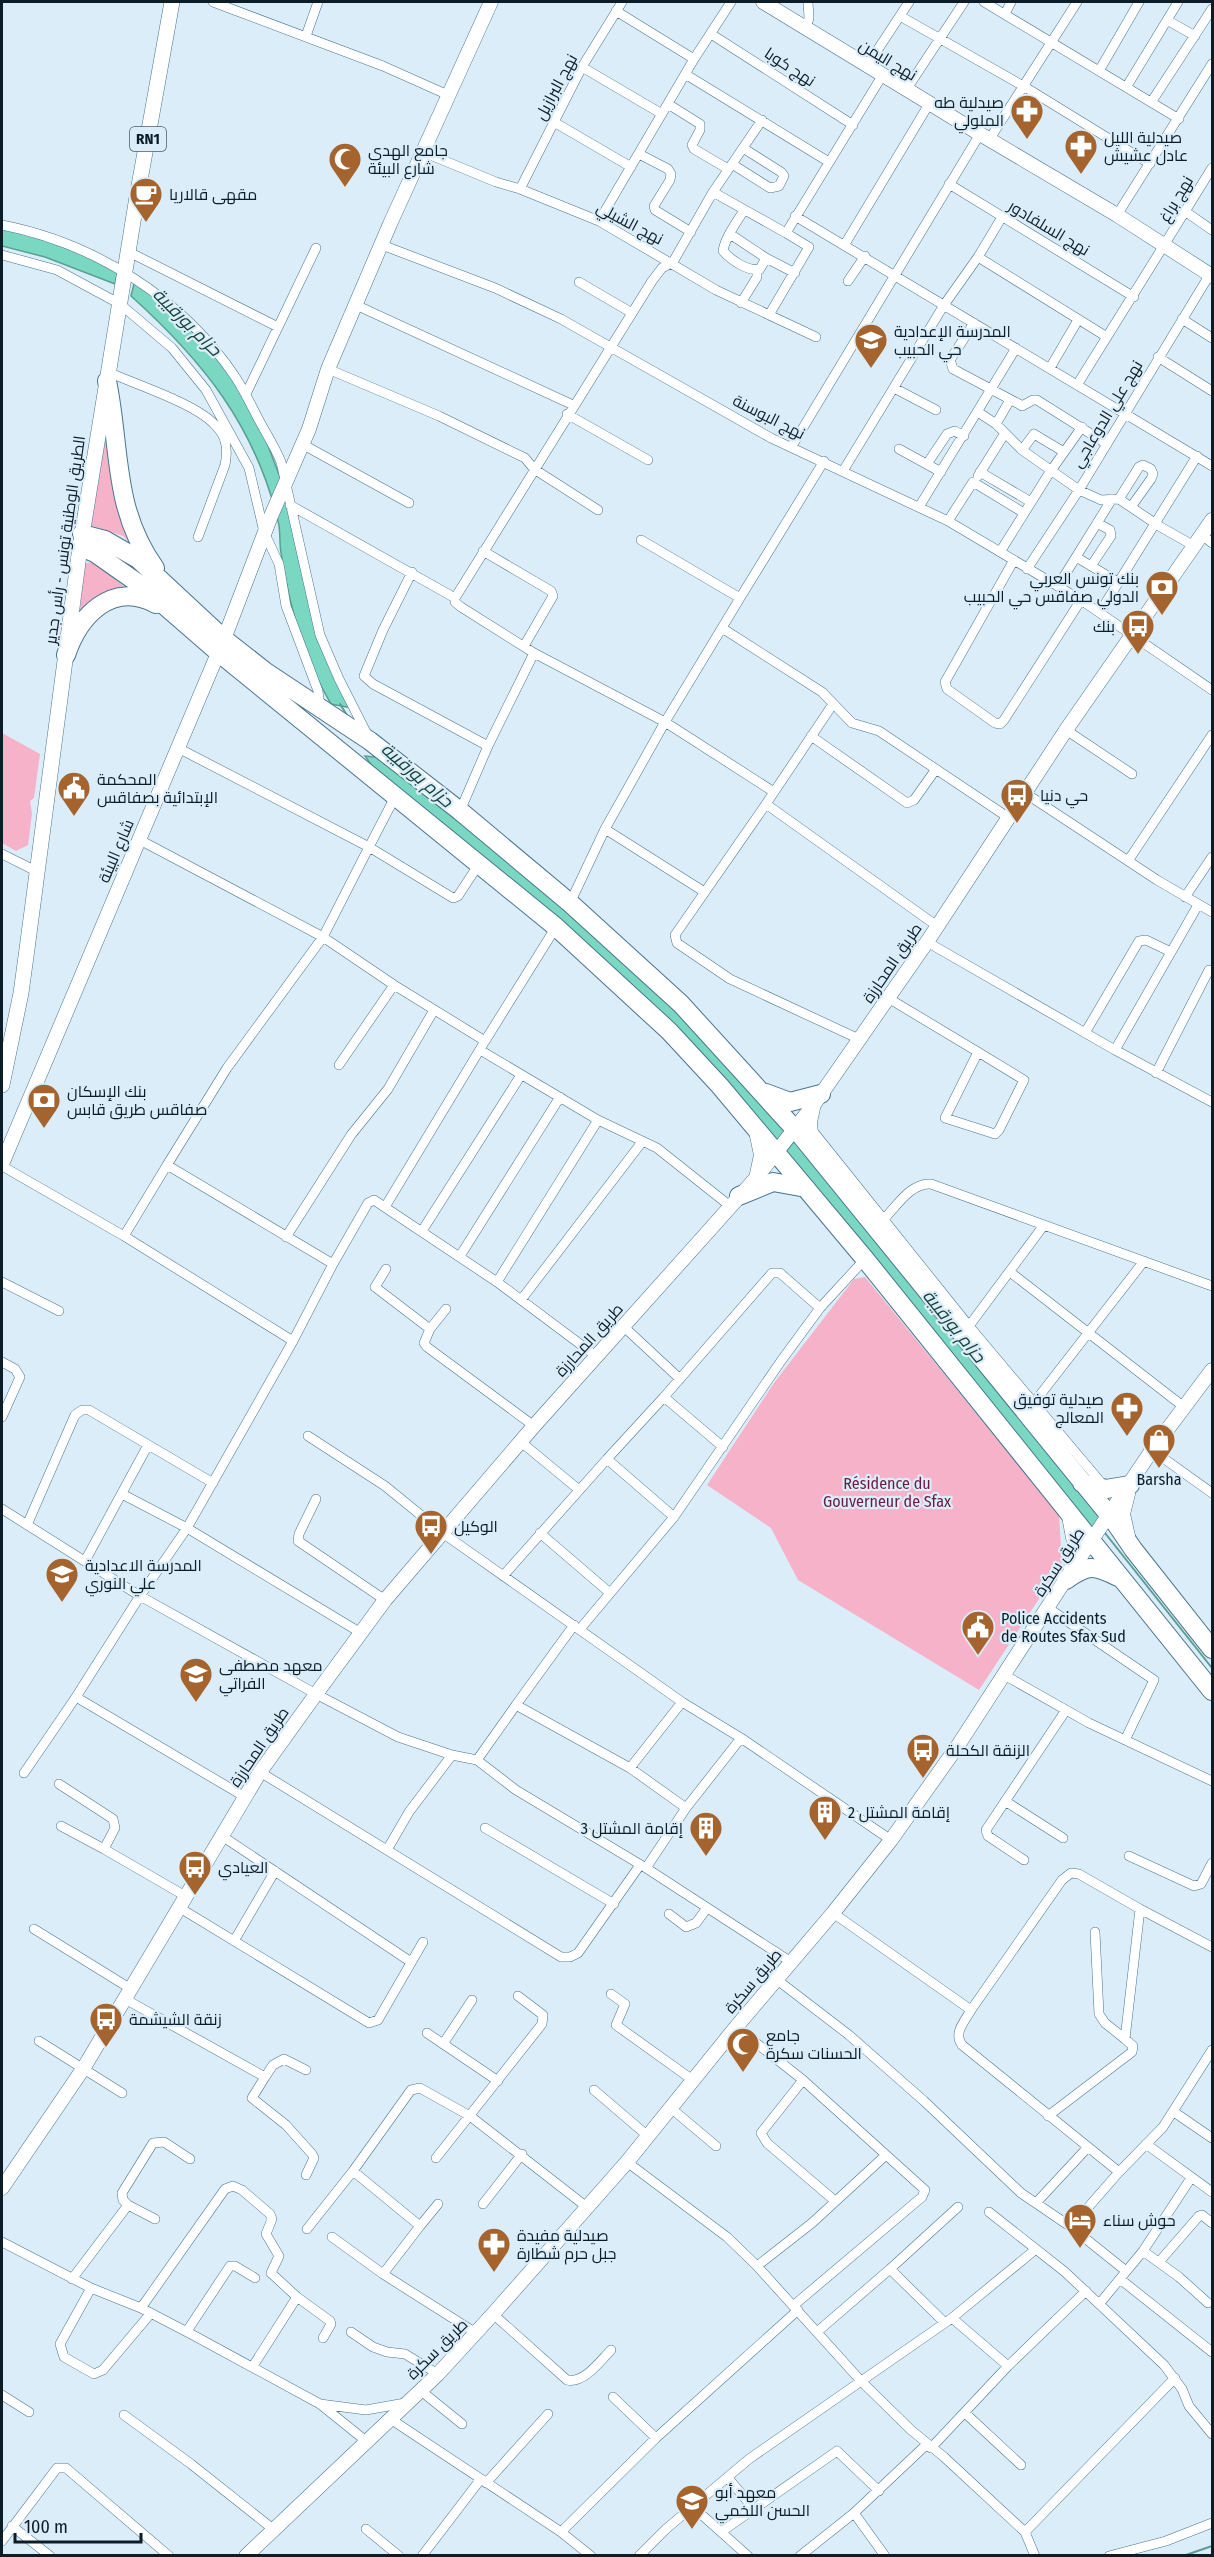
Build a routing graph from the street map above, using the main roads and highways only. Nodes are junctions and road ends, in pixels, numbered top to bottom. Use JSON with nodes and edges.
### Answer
{"nodes":[{"id":1,"x":172,"y":2,"type":"edge"},
{"id":2,"x":491,"y":2,"type":"edge"},
{"id":3,"x":763,"y":2,"type":"edge"},
{"id":4,"x":1211,"y":275,"type":"edge"},
{"id":5,"x":108,"y":376,"type":"junction"},
{"id":6,"x":1212,"y":520,"type":"edge"},
{"id":7,"x":81,"y":541,"type":"junction"},
{"id":8,"x":1203,"y":541,"type":"edge"},
{"id":9,"x":168,"y":586,"type":"junction"},
{"id":10,"x":172,"y":612,"type":"junction"},
{"id":11,"x":221,"y":646,"type":"junction"},
{"id":12,"x":66,"y":655,"type":"junction"},
{"id":13,"x":2,"y":1085,"type":"edge"},
{"id":14,"x":760,"y":1089,"type":"junction"},
{"id":15,"x":818,"y":1098,"type":"junction"},
{"id":16,"x":755,"y":1126,"type":"junction"},
{"id":17,"x":799,"y":1130,"type":"junction"},
{"id":18,"x":777,"y":1150,"type":"junction"},
{"id":19,"x":2,"y":1165,"type":"edge"},
{"id":20,"x":756,"y":1178,"type":"junction"},
{"id":21,"x":806,"y":1188,"type":"junction"},
{"id":22,"x":735,"y":1201,"type":"junction"},
{"id":23,"x":1212,"y":1370,"type":"edge"},
{"id":24,"x":1082,"y":1484,"type":"junction"},
{"id":25,"x":1130,"y":1485,"type":"junction"},
{"id":26,"x":1069,"y":1514,"type":"junction"},
{"id":27,"x":1108,"y":1515,"type":"junction"},
{"id":28,"x":1093,"y":1540,"type":"junction"},
{"id":29,"x":1133,"y":1550,"type":"junction"},
{"id":30,"x":1068,"y":1576,"type":"junction"},
{"id":31,"x":1119,"y":1577,"type":"junction"},
{"id":32,"x":1212,"y":1648,"type":"edge"},
{"id":33,"x":1212,"y":1691,"type":"edge"},
{"id":34,"x":2,"y":2188,"type":"edge"},
{"id":35,"x":246,"y":2556,"type":"edge"}],
"edges":[{"from":1,"to":5,"type":"main road","name":"الطريق الوطنية تونس - رأس جدير","number":"RN1"},
{"from":2,"to":11,"type":"main road","name":"شارع البيئة"},
{"from":3,"to":4,"type":"main road","name":"نهج اليمن"},
{"from":5,"to":7,"type":"main road","name":"الطريق الوطنية تونس - رأس جدير","number":"RN1"},
{"from":5,"to":9,"type":"highway"},
{"from":6,"to":8,"type":"main road","name":"طريق المحارزة"},
{"from":7,"to":9,"type":"highway"},
{"from":7,"to":10,"type":"highway"},
{"from":7,"to":12,"type":"main road","name":"الطريق الوطنية تونس - رأس جدير","number":"RN1"},
{"from":8,"to":15,"type":"main road","name":"طريق المحارزة"},
{"from":9,"to":11,"type":"highway"},
{"from":10,"to":11,"type":"highway"},
{"from":10,"to":12,"type":"highway"},
{"from":11,"to":14,"type":"highway"},
{"from":11,"to":16,"type":"highway"},
{"from":11,"to":19,"type":"main road","name":"شارع البيئة"},
{"from":12,"to":13,"type":"main road","name":"الطريق الوطنية تونس - رأس جدير","number":"RN1"},
{"from":14,"to":15,"type":"highway"},
{"from":14,"to":17,"type":"highway"},
{"from":15,"to":17,"type":"main road","name":"طريق المحارزة"},
{"from":16,"to":18,"type":"highway"},
{"from":16,"to":20,"type":"main road"},
{"from":17,"to":18,"type":"main road","name":"طريق المحارزة"},
{"from":17,"to":24,"type":"highway"},
{"from":18,"to":20,"type":"main road","name":"طريق المحارزة"},
{"from":18,"to":21,"type":"highway"},
{"from":20,"to":22,"type":"main road","name":"طريق المحارزة"},
{"from":21,"to":22,"type":"highway"},
{"from":21,"to":26,"type":"highway"},
{"from":22,"to":34,"type":"main road","name":"طريق المحارزة"},
{"from":23,"to":25,"type":"main road","name":"طريق سكرة"},
{"from":24,"to":25,"type":"highway"},
{"from":24,"to":27,"type":"highway"},
{"from":25,"to":27,"type":"main road","name":"طريق سكرة"},
{"from":25,"to":29,"type":"main road"},
{"from":26,"to":28,"type":"highway"},
{"from":26,"to":30,"type":"main road"},
{"from":27,"to":28,"type":"main road","name":"طريق سكرة"},
{"from":27,"to":29,"type":"highway"},
{"from":28,"to":30,"type":"main road","name":"طريق سكرة"},
{"from":28,"to":31,"type":"highway"},
{"from":29,"to":32,"type":"highway"},
{"from":30,"to":31,"type":"highway"},
{"from":30,"to":35,"type":"main road","name":"طريق سكرة"},
{"from":31,"to":33,"type":"highway"}]}
